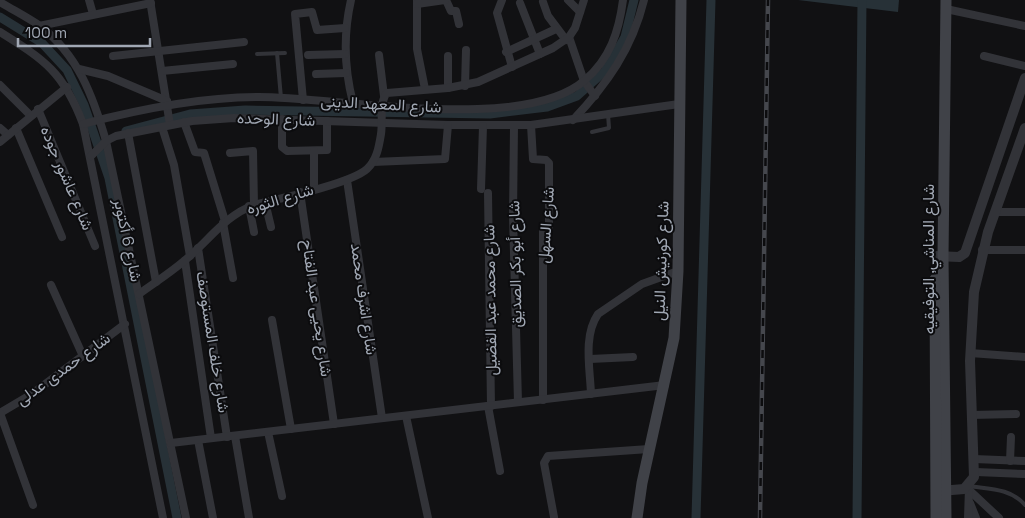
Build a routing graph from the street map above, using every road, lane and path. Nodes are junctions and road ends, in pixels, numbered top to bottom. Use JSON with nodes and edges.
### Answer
{"nodes":[{"id":1,"x":89,"y":0,"type":"edge"},
{"id":2,"x":351,"y":0,"type":"edge"},
{"id":3,"x":445,"y":0,"type":"edge"},
{"id":4,"x":502,"y":0,"type":"edge"},
{"id":5,"x":568,"y":0,"type":"edge"},
{"id":6,"x":584,"y":0,"type":"edge"},
{"id":7,"x":623,"y":0,"type":"edge"},
{"id":8,"x":644,"y":0,"type":"edge"},
{"id":9,"x":681,"y":0,"type":"edge"},
{"id":10,"x":0,"y":2,"type":"edge"},
{"id":11,"x":150,"y":2,"type":"edge"},
{"id":12,"x":417,"y":2,"type":"edge"},
{"id":13,"x":543,"y":2,"type":"dead end"},
{"id":14,"x":520,"y":3,"type":"dead end"},
{"id":15,"x":943,"y":3,"type":"edge"},
{"id":16,"x":580,"y":12,"type":"junction"},
{"id":17,"x":93,"y":14,"type":"junction"},
{"id":18,"x":459,"y":24,"type":"dead end"},
{"id":19,"x":39,"y":26,"type":"junction"},
{"id":20,"x":1025,"y":26,"type":"edge"},
{"id":21,"x":346,"y":28,"type":"junction"},
{"id":22,"x":556,"y":29,"type":"junction"},
{"id":23,"x":0,"y":32,"type":"edge"},
{"id":24,"x":568,"y":38,"type":"junction"},
{"id":25,"x":534,"y":40,"type":"junction"},
{"id":26,"x":244,"y":42,"type":"dead end"},
{"id":27,"x":466,"y":50,"type":"dead end"},
{"id":28,"x":158,"y":51,"type":"junction"},
{"id":29,"x":506,"y":52,"type":"junction"},
{"id":30,"x":277,"y":53,"type":"junction"},
{"id":31,"x":285,"y":53,"type":"dead end"},
{"id":32,"x":257,"y":54,"type":"dead end"},
{"id":33,"x":345,"y":54,"type":"junction"},
{"id":34,"x":540,"y":54,"type":"junction"},
{"id":35,"x":308,"y":55,"type":"dead end"},
{"id":36,"x":379,"y":55,"type":"dead end"},
{"id":37,"x":113,"y":56,"type":"dead end"},
{"id":38,"x":448,"y":56,"type":"dead end"},
{"id":39,"x":984,"y":56,"type":"dead end"},
{"id":40,"x":233,"y":64,"type":"dead end"},
{"id":41,"x":1025,"y":66,"type":"edge"},
{"id":42,"x":512,"y":67,"type":"junction"},
{"id":43,"x":79,"y":70,"type":"junction"},
{"id":44,"x":162,"y":71,"type":"junction"},
{"id":45,"x":346,"y":73,"type":"junction"},
{"id":46,"x":316,"y":74,"type":"dead end"},
{"id":47,"x":1025,"y":78,"type":"edge"},
{"id":48,"x":584,"y":81,"type":"junction"},
{"id":49,"x":0,"y":85,"type":"edge"},
{"id":50,"x":67,"y":86,"type":"junction"},
{"id":51,"x":465,"y":86,"type":"junction"},
{"id":52,"x":448,"y":88,"type":"junction"},
{"id":53,"x":424,"y":89,"type":"junction"},
{"id":54,"x":384,"y":96,"type":"junction"},
{"id":55,"x":596,"y":96,"type":"junction"},
{"id":56,"x":281,"y":98,"type":"junction"},
{"id":57,"x":303,"y":100,"type":"junction"},
{"id":58,"x":167,"y":103,"type":"junction"},
{"id":59,"x":353,"y":103,"type":"junction"},
{"id":60,"x":679,"y":104,"type":"junction"},
{"id":61,"x":383,"y":106,"type":"junction"},
{"id":62,"x":38,"y":109,"type":"junction"},
{"id":63,"x":608,"y":114,"type":"junction"},
{"id":64,"x":30,"y":116,"type":"junction"},
{"id":65,"x":282,"y":119,"type":"junction"},
{"id":66,"x":100,"y":120,"type":"junction"},
{"id":67,"x":573,"y":120,"type":"junction"},
{"id":68,"x":327,"y":121,"type":"junction"},
{"id":69,"x":184,"y":122,"type":"junction"},
{"id":70,"x":383,"y":123,"type":"junction"},
{"id":71,"x":83,"y":124,"type":"junction"},
{"id":72,"x":170,"y":125,"type":"junction"},
{"id":73,"x":448,"y":125,"type":"junction"},
{"id":74,"x":531,"y":125,"type":"junction"},
{"id":75,"x":162,"y":126,"type":"junction"},
{"id":76,"x":482,"y":126,"type":"junction"},
{"id":77,"x":514,"y":126,"type":"junction"},
{"id":78,"x":0,"y":128,"type":"edge"},
{"id":79,"x":16,"y":128,"type":"junction"},
{"id":80,"x":1025,"y":130,"type":"edge"},
{"id":81,"x":592,"y":132,"type":"dead end"},
{"id":82,"x":128,"y":133,"type":"junction"},
{"id":83,"x":8,"y":135,"type":"junction"},
{"id":84,"x":106,"y":140,"type":"junction"},
{"id":85,"x":0,"y":142,"type":"edge"},
{"id":86,"x":314,"y":151,"type":"junction"},
{"id":87,"x":230,"y":153,"type":"dead end"},
{"id":88,"x":91,"y":156,"type":"junction"},
{"id":89,"x":373,"y":162,"type":"junction"},
{"id":90,"x":347,"y":180,"type":"junction"},
{"id":91,"x":314,"y":188,"type":"junction"},
{"id":92,"x":300,"y":192,"type":"junction"},
{"id":93,"x":265,"y":202,"type":"junction"},
{"id":94,"x":251,"y":205,"type":"junction"},
{"id":95,"x":996,"y":212,"type":"junction"},
{"id":96,"x":1025,"y":212,"type":"edge"},
{"id":97,"x":224,"y":222,"type":"junction"},
{"id":98,"x":270,"y":228,"type":"dead end"},
{"id":99,"x":254,"y":232,"type":"dead end"},
{"id":100,"x":62,"y":237,"type":"dead end"},
{"id":101,"x":95,"y":246,"type":"dead end"},
{"id":102,"x":198,"y":248,"type":"junction"},
{"id":103,"x":982,"y":250,"type":"junction"},
{"id":104,"x":1025,"y":250,"type":"edge"},
{"id":105,"x":939,"y":257,"type":"junction"},
{"id":106,"x":187,"y":258,"type":"junction"},
{"id":107,"x":678,"y":271,"type":"junction"},
{"id":108,"x":233,"y":278,"type":"dead end"},
{"id":109,"x":156,"y":282,"type":"junction"},
{"id":110,"x":50,"y":285,"type":"dead end"},
{"id":111,"x":139,"y":294,"type":"junction"},
{"id":112,"x":272,"y":320,"type":"dead end"},
{"id":113,"x":125,"y":324,"type":"junction"},
{"id":114,"x":970,"y":353,"type":"junction"},
{"id":115,"x":83,"y":356,"type":"junction"},
{"id":116,"x":634,"y":357,"type":"dead end"},
{"id":117,"x":1025,"y":357,"type":"edge"},
{"id":118,"x":590,"y":359,"type":"junction"},
{"id":119,"x":665,"y":385,"type":"junction"},
{"id":120,"x":591,"y":394,"type":"junction"},
{"id":121,"x":544,"y":400,"type":"junction"},
{"id":122,"x":518,"y":402,"type":"junction"},
{"id":123,"x":490,"y":406,"type":"junction"},
{"id":124,"x":0,"y":413,"type":"edge"},
{"id":125,"x":971,"y":414,"type":"junction"},
{"id":126,"x":1016,"y":414,"type":"dead end"},
{"id":127,"x":406,"y":416,"type":"junction"},
{"id":128,"x":382,"y":418,"type":"junction"},
{"id":129,"x":334,"y":424,"type":"junction"},
{"id":130,"x":291,"y":429,"type":"junction"},
{"id":131,"x":268,"y":432,"type":"junction"},
{"id":132,"x":231,"y":436,"type":"junction"},
{"id":133,"x":1011,"y":437,"type":"dead end"},
{"id":134,"x":211,"y":438,"type":"junction"},
{"id":135,"x":198,"y":440,"type":"junction"},
{"id":136,"x":171,"y":443,"type":"junction"},
{"id":137,"x":649,"y":448,"type":"junction"},
{"id":138,"x":974,"y":459,"type":"junction"},
{"id":139,"x":1010,"y":461,"type":"junction"},
{"id":140,"x":1025,"y":461,"type":"edge"},
{"id":141,"x":500,"y":471,"type":"dead end"},
{"id":142,"x":976,"y":472,"type":"junction"},
{"id":143,"x":1025,"y":474,"type":"edge"},
{"id":144,"x":942,"y":491,"type":"junction"},
{"id":145,"x":969,"y":492,"type":"junction"},
{"id":146,"x":282,"y":496,"type":"dead end"},
{"id":147,"x":33,"y":505,"type":"dead end"},
{"id":148,"x":1025,"y":505,"type":"edge"},
{"id":149,"x":554,"y":517,"type":"edge"},
{"id":150,"x":162,"y":518,"type":"edge"},
{"id":151,"x":186,"y":518,"type":"edge"},
{"id":152,"x":213,"y":518,"type":"edge"},
{"id":153,"x":250,"y":518,"type":"edge"},
{"id":154,"x":428,"y":518,"type":"edge"},
{"id":155,"x":637,"y":518,"type":"edge"},
{"id":156,"x":936,"y":518,"type":"edge"},
{"id":157,"x":946,"y":518,"type":"edge"},
{"id":158,"x":968,"y":518,"type":"edge"},
{"id":159,"x":976,"y":518,"type":"edge"},
{"id":160,"x":999,"y":518,"type":"edge"}],
"edges":[{"from":1,"to":17,"type":"street"},
{"from":2,"to":21,"type":"street"},
{"from":3,"to":12,"type":"street"},
{"from":3,"to":18,"type":"street"},
{"from":4,"to":29,"type":"street"},
{"from":5,"to":16,"type":"street"},
{"from":6,"to":16,"type":"street"},
{"from":7,"to":48,"type":"street","name":"شارع المعهد الدينى"},
{"from":8,"to":55,"type":"street"},
{"from":9,"to":60,"type":"main road","name":"شارع كورنيش النيل"},
{"from":10,"to":19,"type":"street","name":"شارع 6 أكتوبر"},
{"from":11,"to":17,"type":"street"},
{"from":11,"to":28,"type":"street"},
{"from":12,"to":53,"type":"street"},
{"from":13,"to":22,"type":"street"},
{"from":14,"to":25,"type":"street"},
{"from":15,"to":20,"type":"street"},
{"from":15,"to":105,"type":"main road","name":"شارع المناشي, التوفيقيه"},
{"from":16,"to":24,"type":"street"},
{"from":17,"to":19,"type":"street"},
{"from":19,"to":43,"type":"street","name":"شارع 6 أكتوبر"},
{"from":21,"to":33,"type":"street"},
{"from":21,"to":57,"type":"street"},
{"from":22,"to":24,"type":"street"},
{"from":22,"to":25,"type":"street"},
{"from":23,"to":50,"type":"street","name":"شارع 6 أكتوبر"},
{"from":24,"to":34,"type":"street"},
{"from":24,"to":48,"type":"street"},
{"from":25,"to":29,"type":"street"},
{"from":25,"to":34,"type":"street"},
{"from":26,"to":28,"type":"street"},
{"from":27,"to":51,"type":"street"},
{"from":28,"to":37,"type":"street"},
{"from":28,"to":44,"type":"street"},
{"from":29,"to":42,"type":"street"},
{"from":30,"to":31,"type":"lane"},
{"from":30,"to":32,"type":"lane"},
{"from":30,"to":56,"type":"lane"},
{"from":33,"to":35,"type":"street"},
{"from":33,"to":45,"type":"street"},
{"from":34,"to":42,"type":"street"},
{"from":36,"to":54,"type":"street"},
{"from":38,"to":52,"type":"street"},
{"from":39,"to":41,"type":"street"},
{"from":40,"to":44,"type":"street"},
{"from":42,"to":51,"type":"street"},
{"from":43,"to":58,"type":"street"},
{"from":43,"to":66,"type":"street","name":"شارع 6 أكتوبر"},
{"from":44,"to":58,"type":"street"},
{"from":45,"to":46,"type":"street"},
{"from":45,"to":59,"type":"street"},
{"from":47,"to":105,"type":"street"},
{"from":48,"to":55,"type":"street"},
{"from":48,"to":61,"type":"street","name":"شارع المعهد الدينى"},
{"from":49,"to":64,"type":"street"},
{"from":50,"to":62,"type":"street"},
{"from":50,"to":71,"type":"street","name":"شارع 6 أكتوبر"},
{"from":51,"to":52,"type":"street"},
{"from":52,"to":53,"type":"street"},
{"from":53,"to":54,"type":"street"},
{"from":54,"to":61,"type":"street"},
{"from":55,"to":67,"type":"street"},
{"from":56,"to":57,"type":"street","name":"شارع المعهد الدينى"},
{"from":56,"to":58,"type":"street","name":"شارع المعهد الدينى"},
{"from":57,"to":59,"type":"street","name":"شارع المعهد الدينى"},
{"from":58,"to":66,"type":"street","name":"شارع المعهد الدينى"},
{"from":58,"to":72,"type":"street"},
{"from":59,"to":61,"type":"street","name":"شارع المعهد الدينى"},
{"from":60,"to":63,"type":"street","name":"شارع الوحده"},
{"from":60,"to":107,"type":"main road","name":"شارع كورنيش النيل"},
{"from":61,"to":70,"type":"street"},
{"from":62,"to":64,"type":"street"},
{"from":62,"to":101,"type":"street","name":"شارع عاشور جوده"},
{"from":63,"to":67,"type":"street","name":"شارع الوحده"},
{"from":63,"to":81,"type":"lane"},
{"from":64,"to":79,"type":"street"},
{"from":65,"to":68,"type":"street","name":"شارع الوحده"},
{"from":65,"to":69,"type":"street","name":"شارع الوحده"},
{"from":65,"to":86,"type":"street"},
{"from":66,"to":71,"type":"street","name":"شارع المعهد الدينى"},
{"from":66,"to":84,"type":"street","name":"شارع 6 أكتوبر"},
{"from":67,"to":74,"type":"street","name":"شارع الوحده"},
{"from":68,"to":70,"type":"street","name":"شارع الوحده"},
{"from":68,"to":86,"type":"street"},
{"from":69,"to":72,"type":"street","name":"شارع الوحده"},
{"from":69,"to":97,"type":"street"},
{"from":70,"to":73,"type":"street","name":"شارع الوحده"},
{"from":70,"to":89,"type":"street"},
{"from":71,"to":88,"type":"street","name":"شارع 6 أكتوبر"},
{"from":72,"to":75,"type":"street","name":"شارع الوحده"},
{"from":73,"to":76,"type":"street","name":"شارع الوحده"},
{"from":73,"to":89,"type":"street"},
{"from":74,"to":77,"type":"street","name":"شارع الوحده"},
{"from":74,"to":121,"type":"street","name":"شارع السهل"},
{"from":75,"to":82,"type":"street","name":"شارع الوحده"},
{"from":75,"to":106,"type":"street"},
{"from":76,"to":77,"type":"street","name":"شارع الوحده"},
{"from":76,"to":123,"type":"street","name":"شارع محمد عبد الفضيل"},
{"from":77,"to":122,"type":"street","name":"شارع أبو بكر الصديق"},
{"from":78,"to":83,"type":"street"},
{"from":79,"to":83,"type":"street"},
{"from":79,"to":100,"type":"street"},
{"from":80,"to":95,"type":"street"},
{"from":82,"to":84,"type":"street","name":"شارع الوحده"},
{"from":82,"to":109,"type":"street"},
{"from":83,"to":85,"type":"street"},
{"from":84,"to":88,"type":"street","name":"شارع الوحده"},
{"from":84,"to":111,"type":"street","name":"شارع 6 أكتوبر"},
{"from":86,"to":91,"type":"street"},
{"from":87,"to":94,"type":"street"},
{"from":88,"to":113,"type":"street","name":"شارع 6 أكتوبر"},
{"from":89,"to":90,"type":"street","name":"شارع الثوره"},
{"from":90,"to":91,"type":"street","name":"شارع الثوره"},
{"from":90,"to":128,"type":"street","name":"شارع اشرف محمد"},
{"from":91,"to":92,"type":"street","name":"شارع الثوره"},
{"from":92,"to":93,"type":"street","name":"شارع الثوره"},
{"from":92,"to":129,"type":"street","name":"شارع يحيى عبد الفتاح"},
{"from":93,"to":94,"type":"street","name":"شارع الثوره"},
{"from":93,"to":98,"type":"street"},
{"from":94,"to":97,"type":"street","name":"شارع الثوره"},
{"from":94,"to":99,"type":"street"},
{"from":95,"to":96,"type":"street"},
{"from":95,"to":103,"type":"street"},
{"from":97,"to":102,"type":"street","name":"شارع الثوره"},
{"from":97,"to":108,"type":"street"},
{"from":102,"to":106,"type":"street","name":"شارع الثوره"},
{"from":102,"to":132,"type":"street","name":"شارع خلف المستوصف"},
{"from":103,"to":104,"type":"street"},
{"from":103,"to":114,"type":"street"},
{"from":105,"to":144,"type":"main road","name":"شارع المناشي, التوفيقيه"},
{"from":106,"to":109,"type":"street","name":"شارع الثوره"},
{"from":106,"to":134,"type":"street"},
{"from":107,"to":118,"type":"street"},
{"from":107,"to":119,"type":"main road","name":"شارع كورنيش النيل"},
{"from":109,"to":111,"type":"street","name":"شارع الثوره"},
{"from":110,"to":115,"type":"street"},
{"from":111,"to":136,"type":"street","name":"شارع 6 أكتوبر"},
{"from":112,"to":130,"type":"street"},
{"from":113,"to":115,"type":"street","name":"شارع حمدى عدلى"},
{"from":113,"to":150,"type":"street","name":"شارع 6 أكتوبر"},
{"from":114,"to":117,"type":"street"},
{"from":114,"to":125,"type":"street"},
{"from":115,"to":124,"type":"street","name":"شارع حمدى عدلى"},
{"from":116,"to":118,"type":"street"},
{"from":118,"to":120,"type":"street"},
{"from":119,"to":120,"type":"street"},
{"from":119,"to":137,"type":"main road","name":"شارع كورنيش النيل"},
{"from":120,"to":121,"type":"street"},
{"from":121,"to":122,"type":"street"},
{"from":122,"to":123,"type":"street"},
{"from":123,"to":127,"type":"street"},
{"from":123,"to":141,"type":"street","name":"شارع محمد عبد الفضيل"},
{"from":124,"to":147,"type":"street"},
{"from":125,"to":126,"type":"street"},
{"from":125,"to":138,"type":"street"},
{"from":127,"to":128,"type":"street"},
{"from":127,"to":154,"type":"street"},
{"from":128,"to":129,"type":"street"},
{"from":129,"to":130,"type":"street"},
{"from":130,"to":131,"type":"street"},
{"from":131,"to":132,"type":"street"},
{"from":131,"to":146,"type":"street"},
{"from":132,"to":134,"type":"street"},
{"from":132,"to":153,"type":"street","name":"شارع خلف المستوصف"},
{"from":133,"to":139,"type":"street"},
{"from":134,"to":135,"type":"street"},
{"from":135,"to":136,"type":"street"},
{"from":135,"to":152,"type":"street"},
{"from":136,"to":151,"type":"street","name":"شارع 6 أكتوبر"},
{"from":137,"to":149,"type":"street"},
{"from":137,"to":155,"type":"main road","name":"شارع كورنيش النيل"},
{"from":138,"to":139,"type":"street"},
{"from":138,"to":142,"type":"street"},
{"from":139,"to":140,"type":"street"},
{"from":142,"to":143,"type":"street"},
{"from":142,"to":145,"type":"street"},
{"from":144,"to":145,"type":"street"},
{"from":144,"to":156,"type":"main road","name":"شارع المناشي, التوفيقيه"},
{"from":144,"to":157,"type":"main road","name":"شارع المناشي, التوفيقيه"},
{"from":145,"to":148,"type":"lane"},
{"from":145,"to":158,"type":"street"},
{"from":145,"to":159,"type":"street"},
{"from":145,"to":160,"type":"street"}]}
